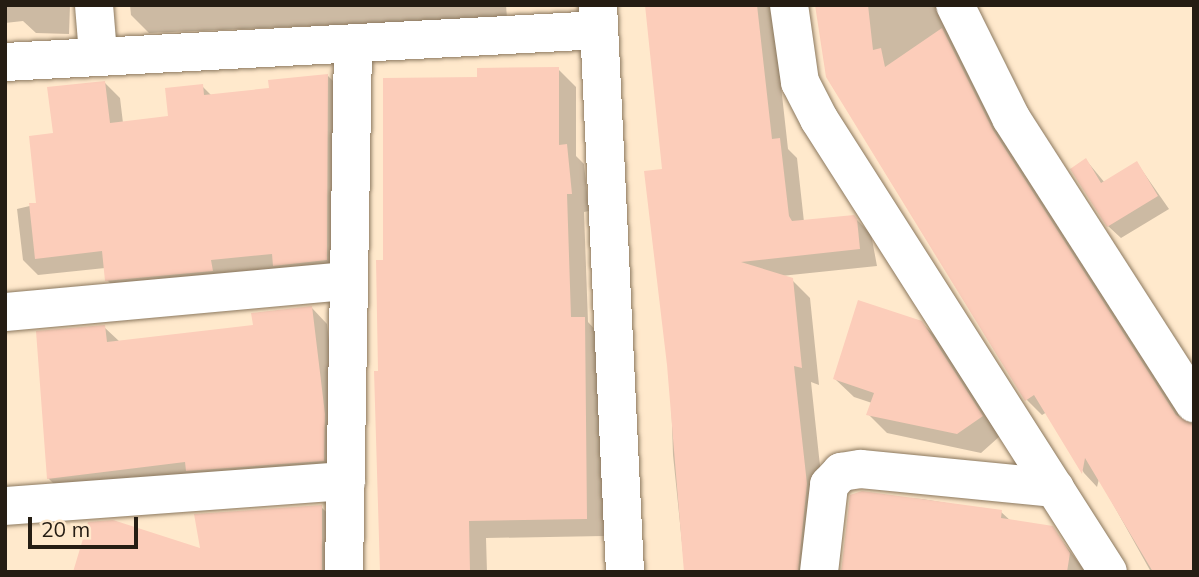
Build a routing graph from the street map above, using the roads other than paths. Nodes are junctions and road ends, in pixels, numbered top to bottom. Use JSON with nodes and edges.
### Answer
{"nodes":[{"id":1,"x":94,"y":5,"type":"edge"},
{"id":2,"x":789,"y":5,"type":"edge"},
{"id":3,"x":955,"y":5,"type":"edge"},
{"id":4,"x":599,"y":18,"type":"edge"},
{"id":5,"x":353,"y":45,"type":"junction"},
{"id":6,"x":98,"y":54,"type":"junction"},
{"id":7,"x":5,"y":62,"type":"edge"},
{"id":8,"x":348,"y":281,"type":"junction"},
{"id":9,"x":5,"y":312,"type":"edge"},
{"id":10,"x":1194,"y":403,"type":"edge"},
{"id":11,"x":346,"y":481,"type":"junction"},
{"id":12,"x":1055,"y":488,"type":"junction"},
{"id":13,"x":5,"y":506,"type":"edge"},
{"id":14,"x":344,"y":572,"type":"edge"},
{"id":15,"x":625,"y":572,"type":"edge"},
{"id":16,"x":819,"y":572,"type":"edge"},
{"id":17,"x":1108,"y":572,"type":"edge"}],
"edges":[{"from":1,"to":6,"type":"street"},
{"from":2,"to":12,"type":"street"},
{"from":3,"to":10,"type":"street"},
{"from":4,"to":5,"type":"street"},
{"from":4,"to":15,"type":"street"},
{"from":5,"to":6,"type":"street"},
{"from":5,"to":8,"type":"street"},
{"from":6,"to":7,"type":"street"},
{"from":8,"to":9,"type":"street"},
{"from":8,"to":11,"type":"street"},
{"from":11,"to":13,"type":"street"},
{"from":11,"to":14,"type":"street"},
{"from":12,"to":16,"type":"street"},
{"from":12,"to":17,"type":"street"}]}
